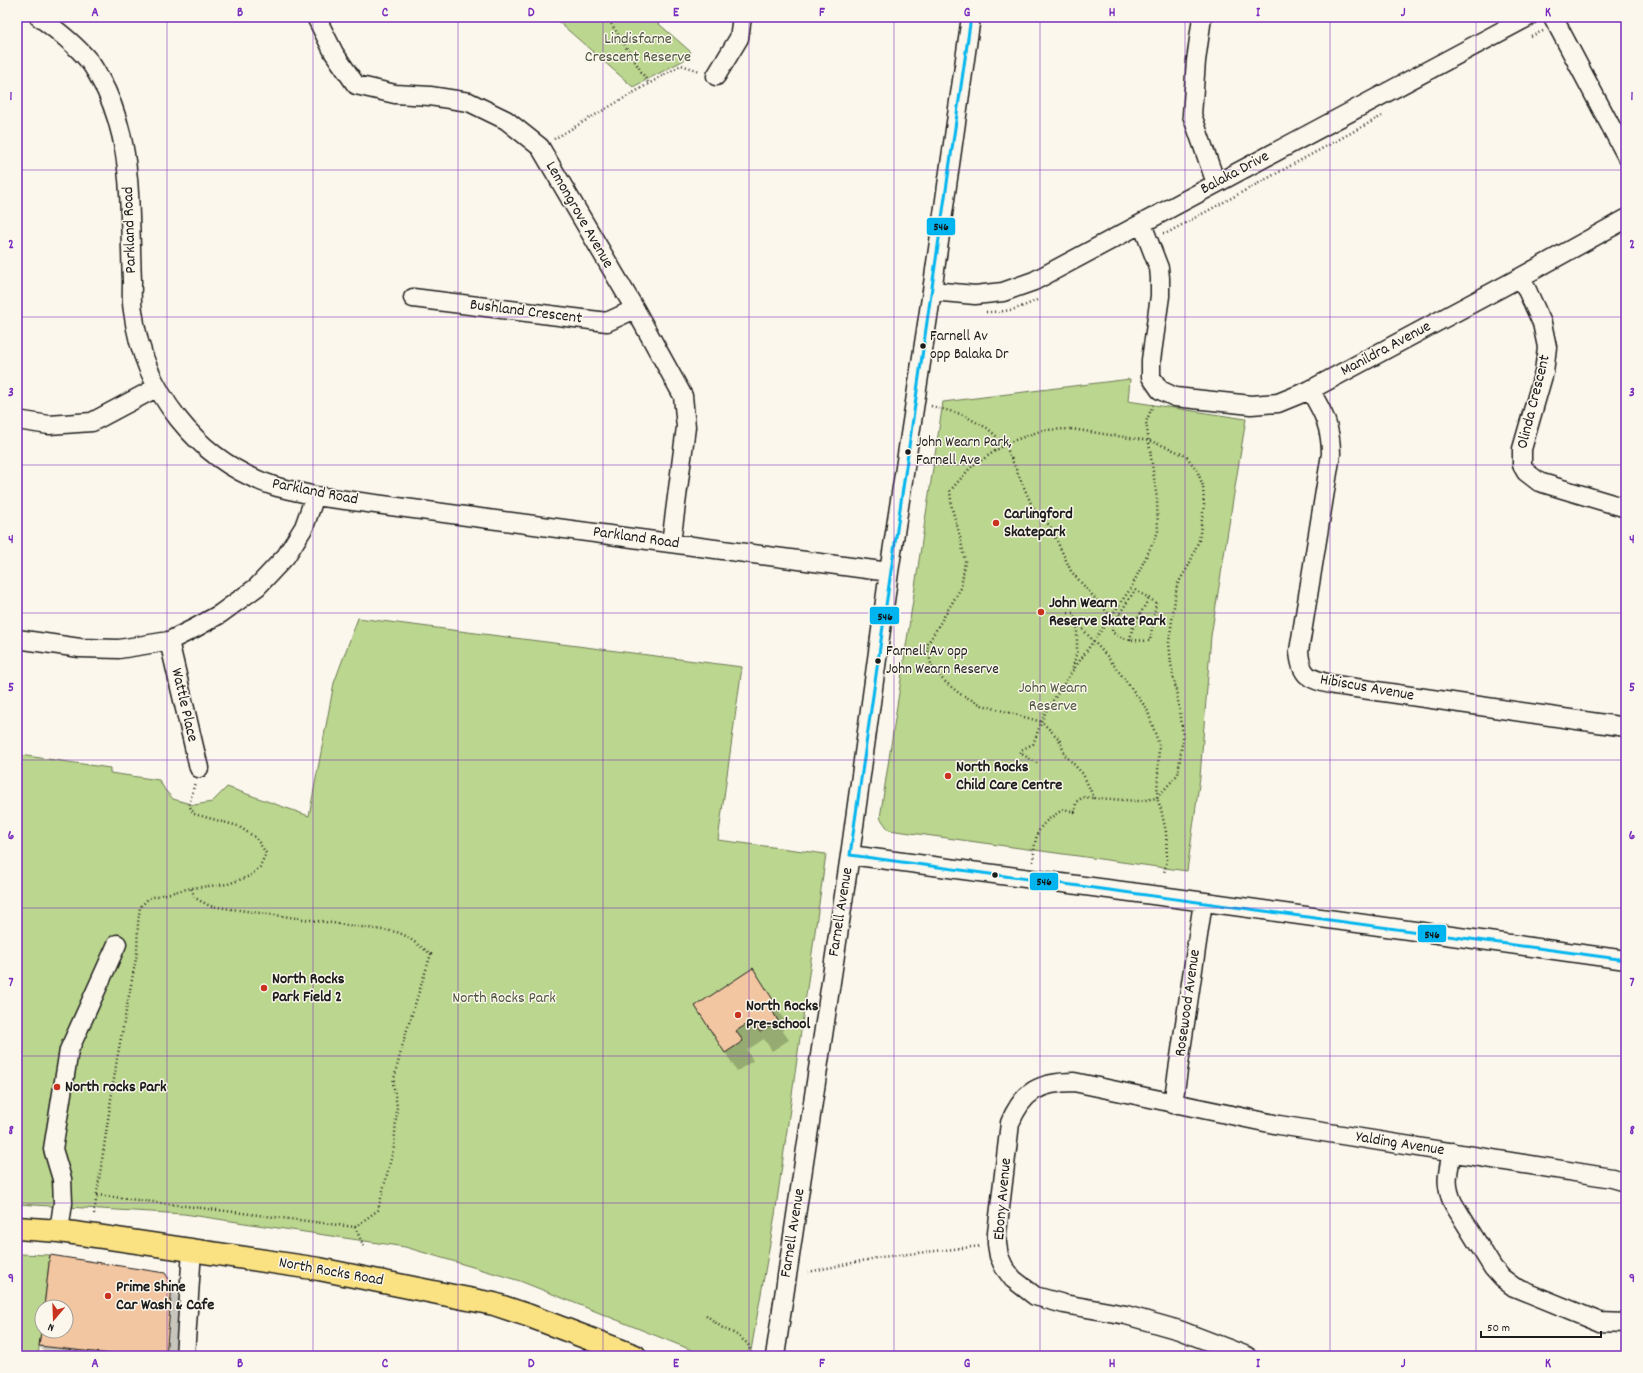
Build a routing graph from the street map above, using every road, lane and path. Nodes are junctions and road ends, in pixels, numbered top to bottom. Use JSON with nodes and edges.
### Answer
{"nodes":[{"id":1,"x":39,"y":17,"type":"edge"},
{"id":2,"x":316,"y":17,"type":"edge"},
{"id":3,"x":607,"y":17,"type":"edge"},
{"id":4,"x":742,"y":17,"type":"edge"},
{"id":5,"x":971,"y":17,"type":"edge"},
{"id":6,"x":1202,"y":17,"type":"edge"},
{"id":7,"x":1528,"y":17,"type":"edge"},
{"id":8,"x":1553,"y":17,"type":"edge"},
{"id":9,"x":716,"y":76,"type":"joint"},
{"id":10,"x":649,"y":84,"type":"junction"},
{"id":11,"x":540,"y":147,"type":"junction"},
{"id":12,"x":1626,"y":155,"type":"edge"},
{"id":13,"x":1216,"y":183,"type":"junction"},
{"id":14,"x":1626,"y":219,"type":"edge"},
{"id":15,"x":1142,"y":224,"type":"junction"},
{"id":16,"x":1521,"y":277,"type":"junction"},
{"id":17,"x":932,"y":291,"type":"junction"},
{"id":18,"x":413,"y":298,"type":"dead end"},
{"id":19,"x":635,"y":309,"type":"junction"},
{"id":20,"x":156,"y":388,"type":"junction"},
{"id":21,"x":1160,"y":390,"type":"junction"},
{"id":22,"x":1310,"y":390,"type":"junction"},
{"id":23,"x":916,"y":403,"type":"junction"},
{"id":24,"x":17,"y":420,"type":"edge"},
{"id":25,"x":1150,"y":441,"type":"junction"},
{"id":26,"x":1005,"y":444,"type":"junction"},
{"id":27,"x":315,"y":496,"type":"junction"},
{"id":28,"x":1626,"y":508,"type":"edge"},
{"id":29,"x":671,"y":543,"type":"junction"},
{"id":30,"x":889,"y":572,"type":"junction"},
{"id":31,"x":1132,"y":591,"type":"junction"},
{"id":32,"x":1149,"y":598,"type":"junction"},
{"id":33,"x":1068,"y":613,"type":"dead end"},
{"id":34,"x":1119,"y":615,"type":"junction"},
{"id":35,"x":1111,"y":617,"type":"junction"},
{"id":36,"x":1127,"y":617,"type":"dead end"},
{"id":37,"x":1115,"y":620,"type":"junction"},
{"id":38,"x":1078,"y":623,"type":"junction"},
{"id":39,"x":17,"y":639,"type":"edge"},
{"id":40,"x":1130,"y":640,"type":"junction"},
{"id":41,"x":169,"y":641,"type":"junction"},
{"id":42,"x":1094,"y":642,"type":"junction"},
{"id":43,"x":1073,"y":669,"type":"junction"},
{"id":44,"x":1042,"y":722,"type":"junction"},
{"id":45,"x":1626,"y":727,"type":"edge"},
{"id":46,"x":1037,"y":763,"type":"dead end"},
{"id":47,"x":199,"y":768,"type":"joint"},
{"id":48,"x":1094,"y":798,"type":"junction"},
{"id":49,"x":1157,"y":798,"type":"junction"},
{"id":50,"x":850,"y":855,"type":"junction"},
{"id":51,"x":1033,"y":863,"type":"dead end"},
{"id":52,"x":1164,"y":873,"type":"dead end"},
{"id":53,"x":191,"y":888,"type":"junction"},
{"id":54,"x":1203,"y":902,"type":"junction"},
{"id":55,"x":117,"y":944,"type":"dead end"},
{"id":56,"x":1626,"y":960,"type":"edge"},
{"id":57,"x":1174,"y":1104,"type":"junction"},
{"id":58,"x":1452,"y":1152,"type":"junction"},
{"id":59,"x":1626,"y":1182,"type":"edge"},
{"id":60,"x":97,"y":1195,"type":"junction"},
{"id":61,"x":94,"y":1214,"type":"dead end"},
{"id":62,"x":355,"y":1227,"type":"junction"},
{"id":63,"x":17,"y":1228,"type":"edge"},
{"id":64,"x":59,"y":1231,"type":"junction"},
{"id":65,"x":997,"y":1244,"type":"junction"},
{"id":66,"x":364,"y":1247,"type":"dead end"},
{"id":67,"x":192,"y":1250,"type":"junction"},
{"id":68,"x":808,"y":1272,"type":"dead end"},
{"id":69,"x":706,"y":1316,"type":"dead end"},
{"id":70,"x":1626,"y":1323,"type":"edge"},
{"id":71,"x":185,"y":1356,"type":"edge"},
{"id":72,"x":635,"y":1356,"type":"edge"},
{"id":73,"x":752,"y":1356,"type":"edge"},
{"id":74,"x":774,"y":1356,"type":"edge"},
{"id":75,"x":1247,"y":1356,"type":"edge"}],
"edges":[{"from":1,"to":20,"type":"street","name":"Parkland Road"},
{"from":2,"to":11,"type":"street","name":"Lemongrove Avenue"},
{"from":3,"to":10,"type":"path"},
{"from":4,"to":9,"type":"street"},
{"from":5,"to":17,"type":"street","name":"Farnell Avenue"},
{"from":6,"to":13,"type":"street"},
{"from":7,"to":13,"type":"street","name":"Balaka Drive"},
{"from":8,"to":12,"type":"street"},
{"from":9,"to":10,"type":"path"},
{"from":10,"to":11,"type":"path"},
{"from":11,"to":19,"type":"street","name":"Lemongrove Avenue"},
{"from":13,"to":15,"type":"street","name":"Balaka Drive"},
{"from":14,"to":16,"type":"street","name":"Manildra Avenue"},
{"from":15,"to":17,"type":"street","name":"Balaka Drive"},
{"from":15,"to":21,"type":"street"},
{"from":16,"to":22,"type":"street","name":"Manildra Avenue"},
{"from":16,"to":28,"type":"street","name":"Olinda Crescent"},
{"from":17,"to":23,"type":"street","name":"Farnell Avenue"},
{"from":18,"to":19,"type":"street","name":"Bushland Crescent"},
{"from":19,"to":29,"type":"street","name":"Lemongrove Avenue"},
{"from":20,"to":24,"type":"street"},
{"from":20,"to":27,"type":"street","name":"Parkland Road"},
{"from":21,"to":22,"type":"street","name":"Manildra Avenue"},
{"from":21,"to":25,"type":"path"},
{"from":22,"to":45,"type":"street","name":"Hibiscus Avenue"},
{"from":23,"to":26,"type":"path"},
{"from":23,"to":30,"type":"street","name":"Farnell Avenue"},
{"from":25,"to":26,"type":"path"},
{"from":25,"to":31,"type":"path"},
{"from":25,"to":49,"type":"path"},
{"from":26,"to":35,"type":"path"},
{"from":26,"to":44,"type":"path"},
{"from":27,"to":29,"type":"street","name":"Parkland Road"},
{"from":27,"to":41,"type":"street"},
{"from":29,"to":30,"type":"street","name":"Parkland Road"},
{"from":30,"to":50,"type":"street","name":"Farnell Avenue"},
{"from":31,"to":32,"type":"path"},
{"from":31,"to":34,"type":"path"},
{"from":31,"to":35,"type":"path"},
{"from":32,"to":40,"type":"path"},
{"from":32,"to":40,"type":"path"},
{"from":33,"to":38,"type":"path"},
{"from":34,"to":36,"type":"path"},
{"from":34,"to":37,"type":"path"},
{"from":35,"to":37,"type":"path"},
{"from":35,"to":42,"type":"path"},
{"from":37,"to":40,"type":"path"},
{"from":38,"to":42,"type":"path"},
{"from":38,"to":43,"type":"path"},
{"from":39,"to":41,"type":"street"},
{"from":41,"to":47,"type":"street","name":"Wattle Place"},
{"from":42,"to":43,"type":"path"},
{"from":42,"to":49,"type":"path"},
{"from":43,"to":44,"type":"path"},
{"from":44,"to":46,"type":"path"},
{"from":44,"to":48,"type":"path"},
{"from":47,"to":53,"type":"path"},
{"from":48,"to":49,"type":"path"},
{"from":48,"to":51,"type":"path"},
{"from":49,"to":52,"type":"path"},
{"from":50,"to":54,"type":"street"},
{"from":50,"to":74,"type":"street","name":"Farnell Avenue"},
{"from":53,"to":60,"type":"path"},
{"from":53,"to":62,"type":"path"},
{"from":54,"to":56,"type":"street"},
{"from":54,"to":57,"type":"street","name":"Rosewood Avenue"},
{"from":55,"to":64,"type":"street"},
{"from":57,"to":58,"type":"street","name":"Yalding Avenue"},
{"from":57,"to":65,"type":"street","name":"Ebony Avenue"},
{"from":58,"to":59,"type":"street","name":"Yalding Avenue"},
{"from":58,"to":70,"type":"street"},
{"from":60,"to":61,"type":"path"},
{"from":60,"to":62,"type":"path"},
{"from":62,"to":66,"type":"path"},
{"from":63,"to":64,"type":"main road","name":"North Rocks Road"},
{"from":64,"to":67,"type":"main road","name":"North Rocks Road"},
{"from":65,"to":68,"type":"path"},
{"from":65,"to":75,"type":"street","name":"Ebony Avenue"},
{"from":67,"to":71,"type":"street"},
{"from":67,"to":72,"type":"main road","name":"North Rocks Road"},
{"from":69,"to":73,"type":"path"}]}
